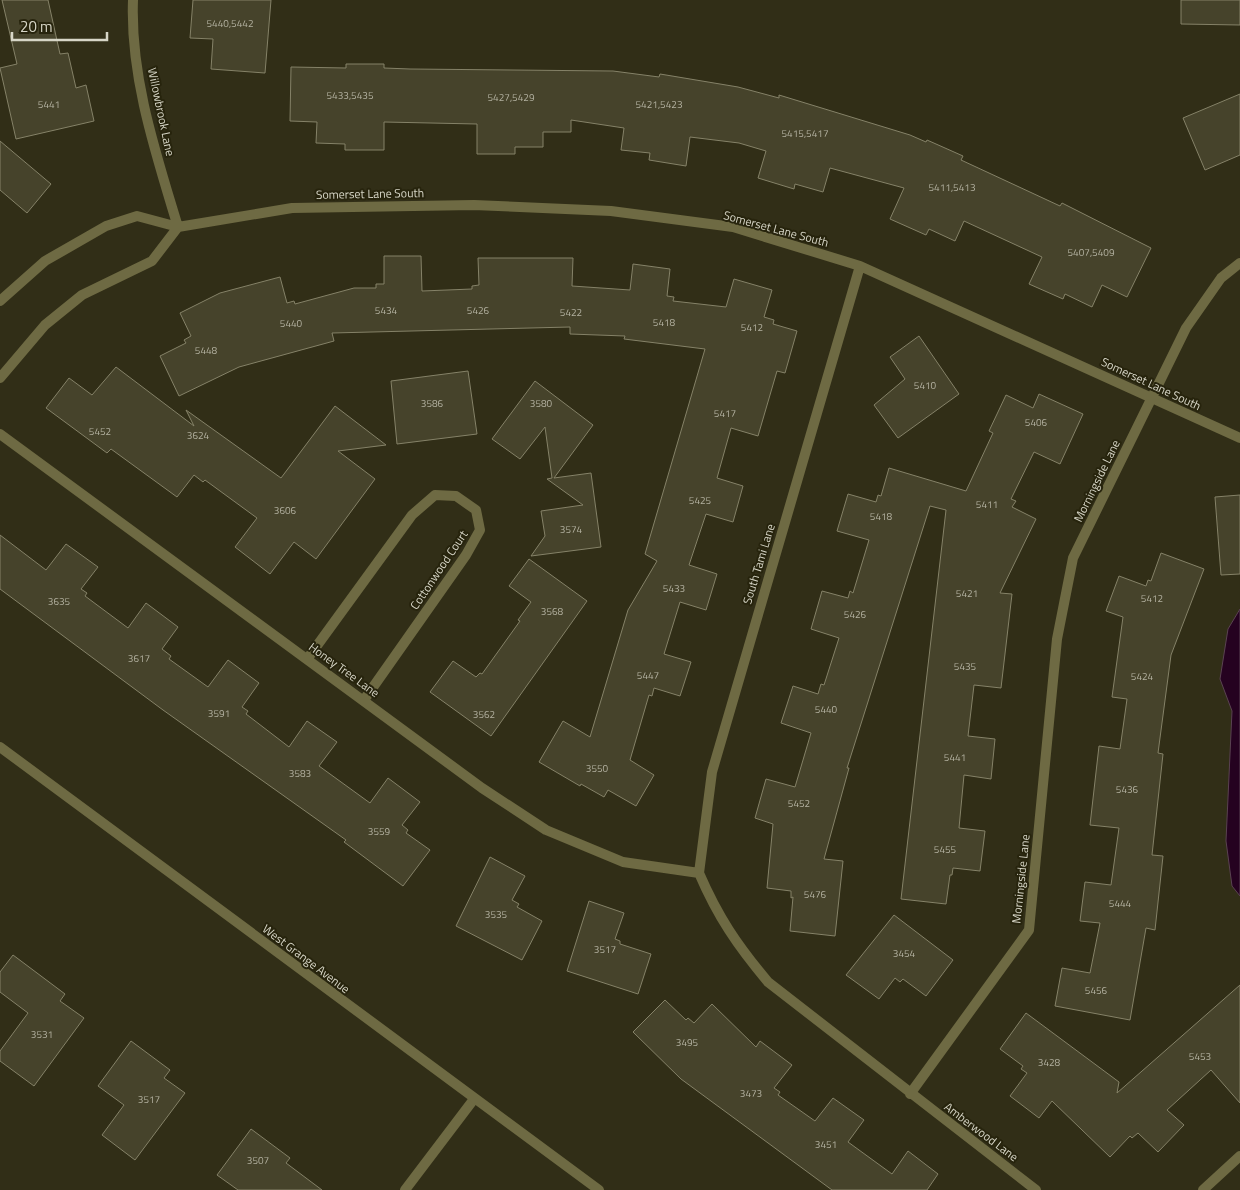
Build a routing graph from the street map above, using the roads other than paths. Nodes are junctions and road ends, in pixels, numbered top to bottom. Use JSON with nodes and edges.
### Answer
{"nodes":[{"id":1,"x":134,"y":0,"type":"edge"},
{"id":2,"x":178,"y":227,"type":"junction"},
{"id":3,"x":1240,"y":263,"type":"edge"},
{"id":4,"x":860,"y":266,"type":"junction"},
{"id":5,"x":0,"y":301,"type":"edge"},
{"id":6,"x":0,"y":378,"type":"edge"},
{"id":7,"x":1151,"y":397,"type":"junction"},
{"id":8,"x":0,"y":434,"type":"edge"},
{"id":9,"x":1240,"y":438,"type":"edge"},
{"id":10,"x":308,"y":658,"type":"junction"},
{"id":11,"x":364,"y":700,"type":"junction"},
{"id":12,"x":0,"y":747,"type":"edge"},
{"id":13,"x":699,"y":872,"type":"junction"},
{"id":14,"x":910,"y":1094,"type":"junction"},
{"id":15,"x":474,"y":1099,"type":"junction"},
{"id":16,"x":1240,"y":1156,"type":"edge"},
{"id":17,"x":405,"y":1190,"type":"edge"},
{"id":18,"x":599,"y":1190,"type":"edge"},
{"id":19,"x":1036,"y":1190,"type":"edge"},
{"id":20,"x":1203,"y":1190,"type":"edge"}],
"edges":[{"from":1,"to":2,"type":"street","name":"Willowbrook Lane"},
{"from":2,"to":4,"type":"street","name":"Somerset Lane South"},
{"from":2,"to":5,"type":"street","name":"Somerset Lane South"},
{"from":2,"to":6,"type":"street"},
{"from":3,"to":7,"type":"street","name":"Morningside Lane"},
{"from":4,"to":7,"type":"street","name":"Somerset Lane South"},
{"from":4,"to":13,"type":"street","name":"South Tami Lane"},
{"from":7,"to":9,"type":"street","name":"Somerset Lane South"},
{"from":7,"to":14,"type":"street","name":"Morningside Lane"},
{"from":8,"to":10,"type":"street","name":"Honey Tree Lane"},
{"from":10,"to":11,"type":"street","name":"Honey Tree Lane"},
{"from":10,"to":11,"type":"street","name":"Cottonwood Court"},
{"from":11,"to":13,"type":"street","name":"Honey Tree Lane"},
{"from":12,"to":15,"type":"street","name":"West Grange Avenue"},
{"from":13,"to":14,"type":"street"},
{"from":14,"to":19,"type":"street","name":"Amberwood Lane"},
{"from":15,"to":17,"type":"street"},
{"from":15,"to":18,"type":"street","name":"West Grange Avenue"},
{"from":16,"to":20,"type":"street"}]}
